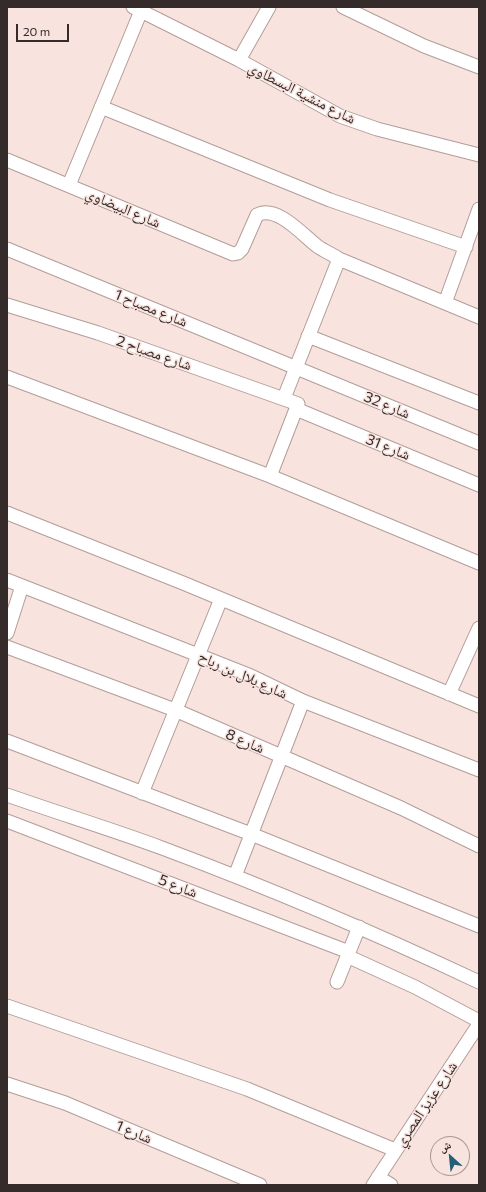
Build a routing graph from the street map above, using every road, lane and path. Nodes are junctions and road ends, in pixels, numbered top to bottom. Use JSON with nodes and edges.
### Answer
{"nodes":[{"id":1,"x":343,"y":7,"type":"edge"},
{"id":2,"x":267,"y":8,"type":"edge"},
{"id":3,"x":137,"y":9,"type":"edge"},
{"id":4,"x":239,"y":60,"type":"junction"},
{"id":5,"x":479,"y":67,"type":"edge"},
{"id":6,"x":101,"y":107,"type":"junction"},
{"id":7,"x":479,"y":155,"type":"edge"},
{"id":8,"x":7,"y":160,"type":"edge"},
{"id":9,"x":70,"y":185,"type":"junction"},
{"id":10,"x":479,"y":209,"type":"edge"},
{"id":11,"x":466,"y":246,"type":"junction"},
{"id":12,"x":7,"y":249,"type":"edge"},
{"id":13,"x":339,"y":258,"type":"junction"},
{"id":14,"x":445,"y":303,"type":"junction"},
{"id":15,"x":7,"y":305,"type":"edge"},
{"id":16,"x":479,"y":317,"type":"edge"},
{"id":17,"x":308,"y":336,"type":"junction"},
{"id":18,"x":296,"y":368,"type":"junction"},
{"id":19,"x":7,"y":377,"type":"edge"},
{"id":20,"x":284,"y":398,"type":"junction"},
{"id":21,"x":479,"y":403,"type":"edge"},
{"id":22,"x":297,"y":407,"type":"junction"},
{"id":23,"x":479,"y":443,"type":"edge"},
{"id":24,"x":270,"y":476,"type":"junction"},
{"id":25,"x":479,"y":485,"type":"edge"},
{"id":26,"x":7,"y":513,"type":"edge"},
{"id":27,"x":479,"y":563,"type":"edge"},
{"id":28,"x":7,"y":580,"type":"edge"},
{"id":29,"x":22,"y":586,"type":"junction"},
{"id":30,"x":221,"y":599,"type":"junction"},
{"id":31,"x":479,"y":628,"type":"edge"},
{"id":32,"x":7,"y":633,"type":"edge"},
{"id":33,"x":7,"y":646,"type":"edge"},
{"id":34,"x":198,"y":655,"type":"junction"},
{"id":35,"x":449,"y":694,"type":"junction"},
{"id":36,"x":303,"y":701,"type":"junction"},
{"id":37,"x":479,"y":706,"type":"edge"},
{"id":38,"x":175,"y":710,"type":"junction"},
{"id":39,"x":7,"y":741,"type":"edge"},
{"id":40,"x":281,"y":756,"type":"junction"},
{"id":41,"x":479,"y":770,"type":"edge"},
{"id":42,"x":142,"y":793,"type":"junction"},
{"id":43,"x":7,"y":795,"type":"edge"},
{"id":44,"x":7,"y":821,"type":"edge"},
{"id":45,"x":251,"y":834,"type":"junction"},
{"id":46,"x":479,"y":846,"type":"edge"},
{"id":47,"x":235,"y":876,"type":"junction"},
{"id":48,"x":479,"y":926,"type":"edge"},
{"id":49,"x":359,"y":927,"type":"junction"},
{"id":50,"x":348,"y":954,"type":"junction"},
{"id":51,"x":336,"y":982,"type":"dead end"},
{"id":52,"x":479,"y":982,"type":"edge"},
{"id":53,"x":7,"y":1006,"type":"edge"},
{"id":54,"x":479,"y":1021,"type":"edge"},
{"id":55,"x":479,"y":1024,"type":"edge"},
{"id":56,"x":7,"y":1084,"type":"edge"},
{"id":57,"x":395,"y":1150,"type":"junction"},
{"id":58,"x":376,"y":1181,"type":"edge"},
{"id":59,"x":260,"y":1185,"type":"edge"},
{"id":60,"x":391,"y":1185,"type":"edge"}],
"edges":[{"from":1,"to":5,"type":"street"},
{"from":2,"to":4,"type":"street"},
{"from":3,"to":4,"type":"street","name":"شارع منشية البسطاوي"},
{"from":3,"to":6,"type":"street"},
{"from":4,"to":7,"type":"street","name":"شارع منشية البسطاوي"},
{"from":6,"to":9,"type":"street"},
{"from":6,"to":11,"type":"street"},
{"from":8,"to":9,"type":"street","name":"شارع البيضاوي"},
{"from":9,"to":13,"type":"street","name":"شارع البيضاوي"},
{"from":10,"to":11,"type":"street"},
{"from":11,"to":14,"type":"street"},
{"from":12,"to":18,"type":"street","name":"شارع مصباح 1"},
{"from":13,"to":14,"type":"street"},
{"from":13,"to":17,"type":"street"},
{"from":14,"to":16,"type":"street"},
{"from":15,"to":20,"type":"street","name":"شارع مصباح 2"},
{"from":17,"to":18,"type":"street"},
{"from":17,"to":21,"type":"street"},
{"from":18,"to":20,"type":"street"},
{"from":18,"to":23,"type":"street","name":"شارع 32"},
{"from":19,"to":24,"type":"street"},
{"from":20,"to":22,"type":"street","name":"شارع مصباح 2"},
{"from":22,"to":24,"type":"street"},
{"from":22,"to":25,"type":"street","name":"شارع 31"},
{"from":24,"to":27,"type":"street"},
{"from":26,"to":30,"type":"street"},
{"from":28,"to":29,"type":"street","name":"شارع بلال بن رباح"},
{"from":29,"to":32,"type":"street"},
{"from":29,"to":34,"type":"street","name":"شارع بلال بن رباح"},
{"from":30,"to":34,"type":"street"},
{"from":30,"to":35,"type":"street"},
{"from":31,"to":35,"type":"street"},
{"from":33,"to":38,"type":"street","name":"شارع 8"},
{"from":34,"to":36,"type":"street","name":"شارع بلال بن رباح"},
{"from":34,"to":38,"type":"street"},
{"from":35,"to":37,"type":"street"},
{"from":36,"to":40,"type":"street"},
{"from":36,"to":41,"type":"street","name":"شارع بلال بن رباح"},
{"from":38,"to":40,"type":"street","name":"شارع 8"},
{"from":38,"to":42,"type":"street"},
{"from":39,"to":42,"type":"street"},
{"from":40,"to":45,"type":"street"},
{"from":40,"to":46,"type":"street","name":"شارع 8"},
{"from":42,"to":45,"type":"street"},
{"from":43,"to":47,"type":"street"},
{"from":44,"to":50,"type":"street","name":"شارع 5"},
{"from":45,"to":47,"type":"street"},
{"from":45,"to":48,"type":"street"},
{"from":47,"to":49,"type":"street"},
{"from":49,"to":50,"type":"street"},
{"from":49,"to":52,"type":"street"},
{"from":50,"to":51,"type":"street"},
{"from":50,"to":54,"type":"street","name":"شارع 5"},
{"from":53,"to":57,"type":"street"},
{"from":55,"to":57,"type":"street","name":"شارع عزيز المصري"},
{"from":56,"to":59,"type":"street","name":"شارع 1"},
{"from":57,"to":58,"type":"street","name":"شارع عزيز المصري"},
{"from":58,"to":60,"type":"street"}]}
